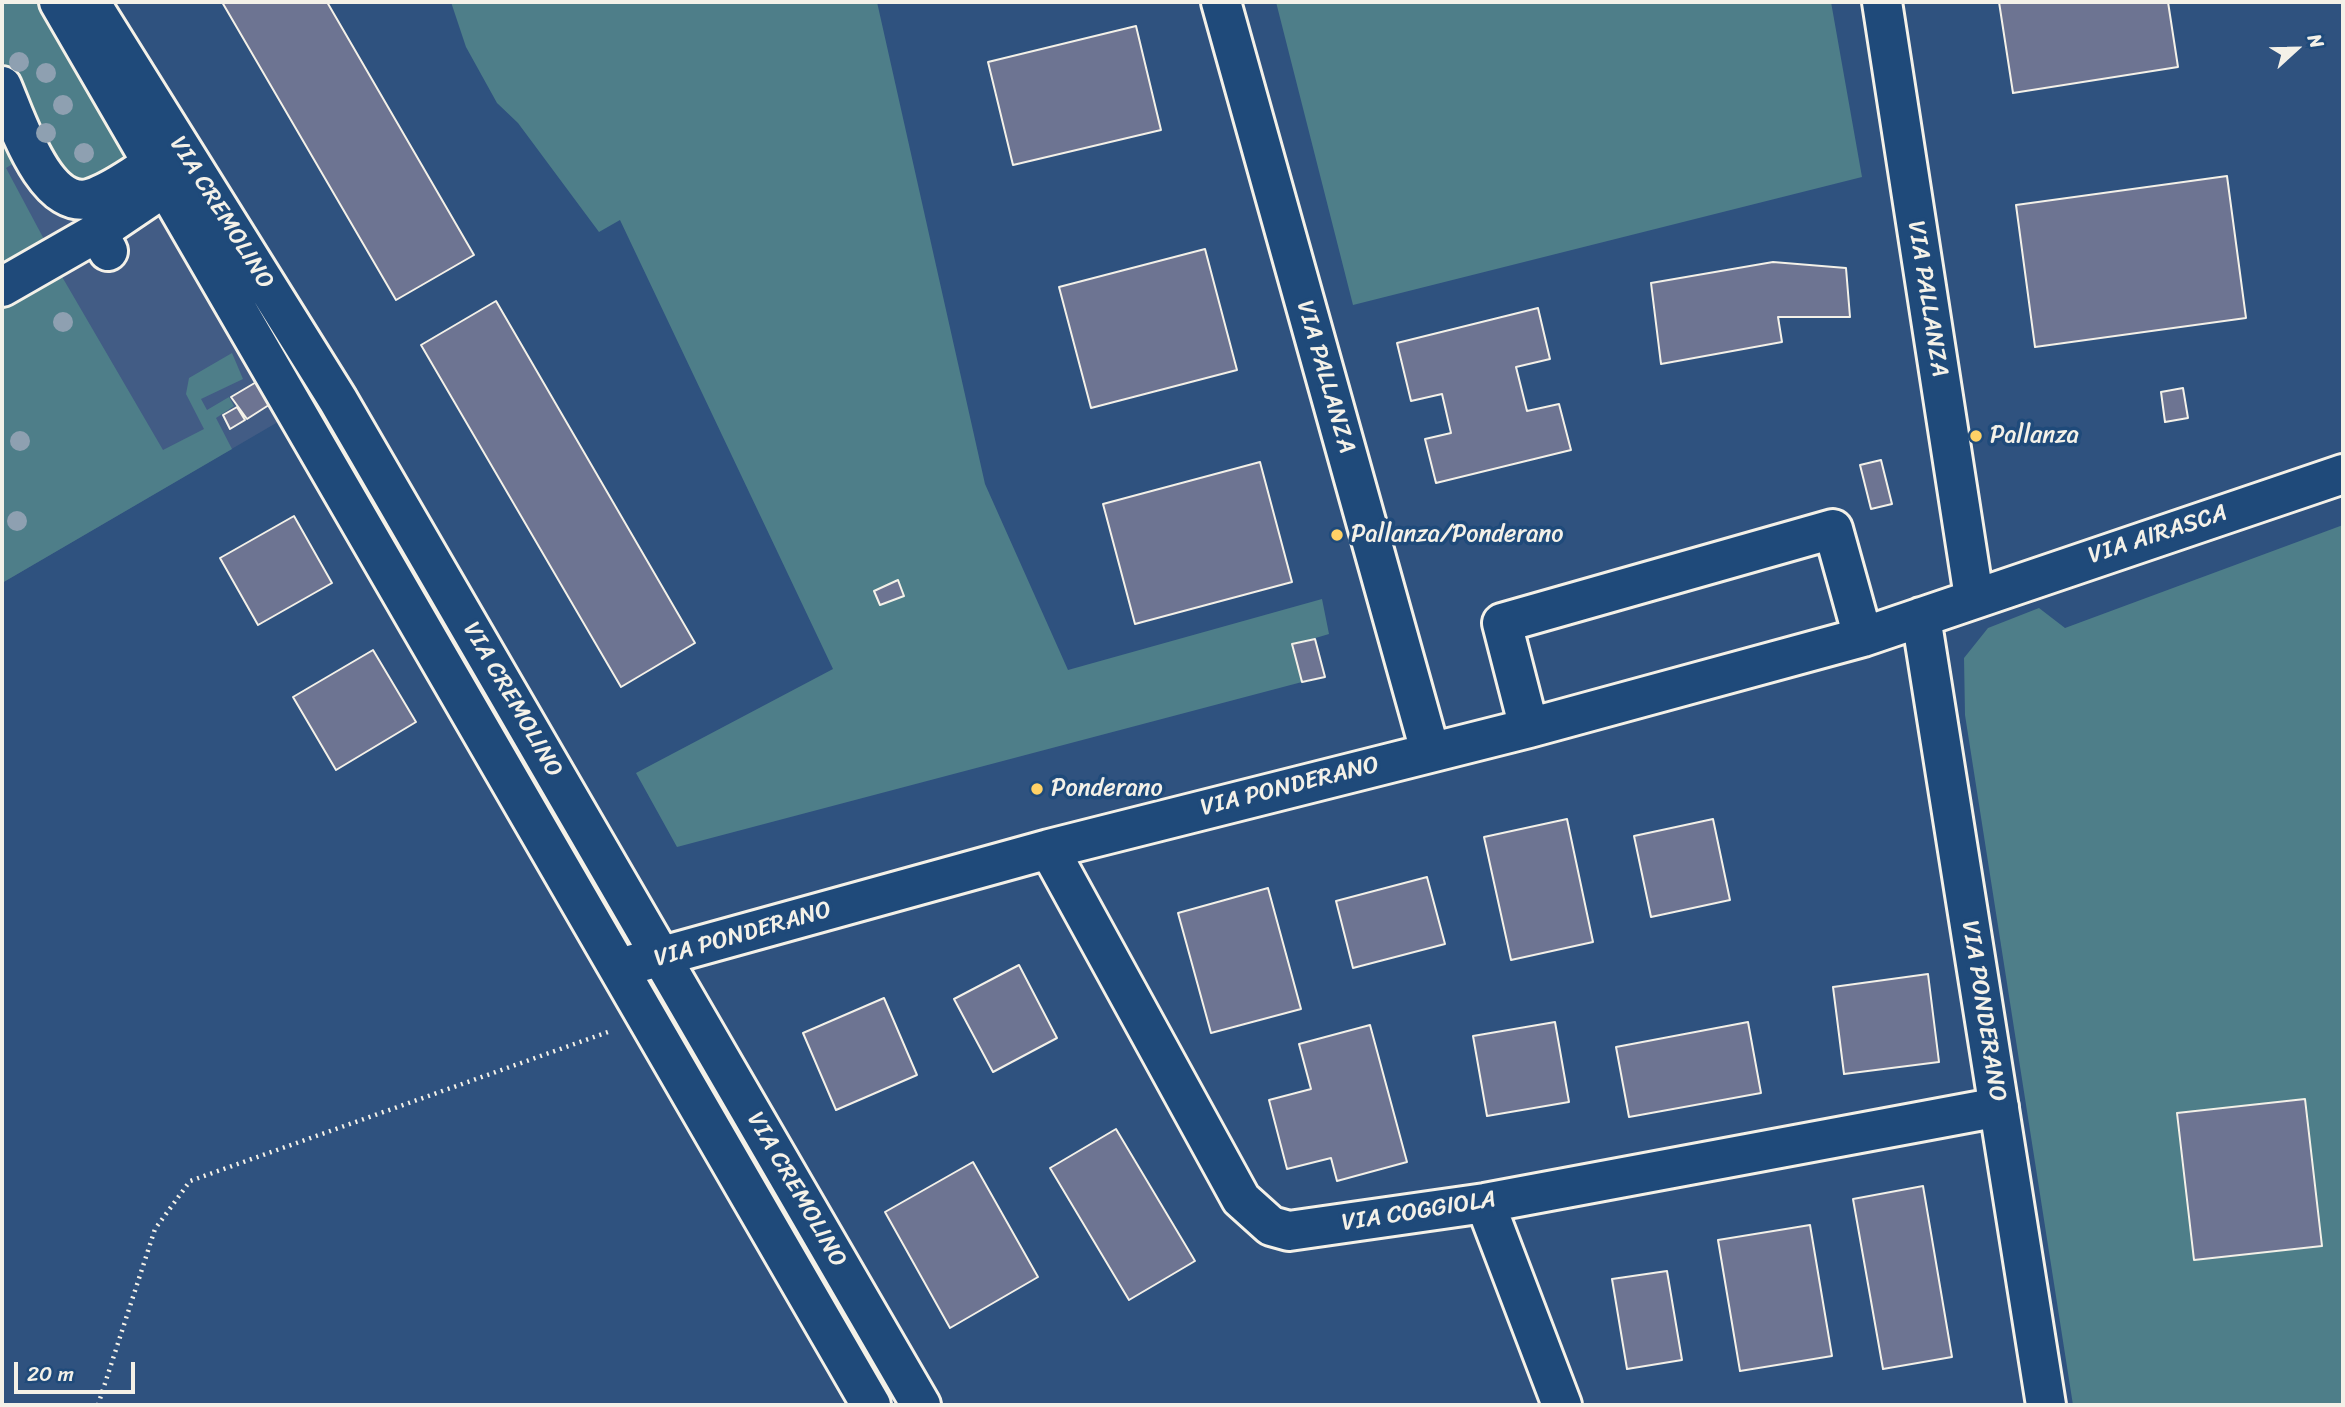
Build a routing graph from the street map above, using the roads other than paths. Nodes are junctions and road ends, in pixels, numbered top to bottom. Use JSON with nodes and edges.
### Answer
{"nodes":[{"id":1,"x":59,"y":2,"type":"edge"},
{"id":2,"x":90,"y":2,"type":"edge"},
{"id":3,"x":1221,"y":2,"type":"edge"},
{"id":4,"x":1882,"y":2,"type":"edge"},
{"id":5,"x":2,"y":86,"type":"edge"},
{"id":6,"x":160,"y":175,"type":"junction"},
{"id":7,"x":2,"y":287,"type":"edge"},
{"id":8,"x":2343,"y":474,"type":"edge"},
{"id":9,"x":1974,"y":597,"type":"junction"},
{"id":10,"x":1920,"y":617,"type":"junction"},
{"id":11,"x":1863,"y":637,"type":"junction"},
{"id":12,"x":1529,"y":727,"type":"junction"},
{"id":13,"x":1430,"y":751,"type":"junction"},
{"id":14,"x":1049,"y":849,"type":"junction"},
{"id":15,"x":662,"y":958,"type":"junction"},
{"id":16,"x":619,"y":968,"type":"junction"},
{"id":17,"x":1998,"y":1107,"type":"junction"},
{"id":18,"x":1485,"y":1203,"type":"junction"},
{"id":19,"x":871,"y":1405,"type":"edge"},
{"id":20,"x":921,"y":1405,"type":"edge"},
{"id":21,"x":1562,"y":1405,"type":"edge"},
{"id":22,"x":2046,"y":1405,"type":"edge"}],
"edges":[{"from":1,"to":6,"type":"street","name":"VIA CREMOLINO"},
{"from":2,"to":15,"type":"street","name":"VIA CREMOLINO"},
{"from":3,"to":13,"type":"street","name":"VIA PALLANZA"},
{"from":4,"to":9,"type":"street","name":"VIA PALLANZA"},
{"from":5,"to":6,"type":"street"},
{"from":6,"to":7,"type":"street"},
{"from":6,"to":16,"type":"street","name":"VIA CREMOLINO"},
{"from":8,"to":9,"type":"street","name":"VIA AIRASCA"},
{"from":9,"to":10,"type":"street","name":"VIA PONDERANO"},
{"from":10,"to":11,"type":"street","name":"VIA PONDERANO"},
{"from":10,"to":17,"type":"street","name":"VIA PONDERANO"},
{"from":11,"to":12,"type":"street","name":"VIA PONDERANO"},
{"from":11,"to":12,"type":"street"},
{"from":12,"to":13,"type":"street","name":"VIA PONDERANO"},
{"from":13,"to":14,"type":"street","name":"VIA PONDERANO"},
{"from":14,"to":15,"type":"street","name":"VIA PONDERANO"},
{"from":14,"to":18,"type":"street","name":"VIA COGGIOLA"},
{"from":15,"to":16,"type":"street","name":"VIA PONDERANO"},
{"from":15,"to":20,"type":"street","name":"VIA CREMOLINO"},
{"from":16,"to":19,"type":"street","name":"VIA CREMOLINO"},
{"from":17,"to":18,"type":"street","name":"VIA COGGIOLA"},
{"from":17,"to":22,"type":"street","name":"VIA PONDERANO"},
{"from":18,"to":21,"type":"street"}]}
